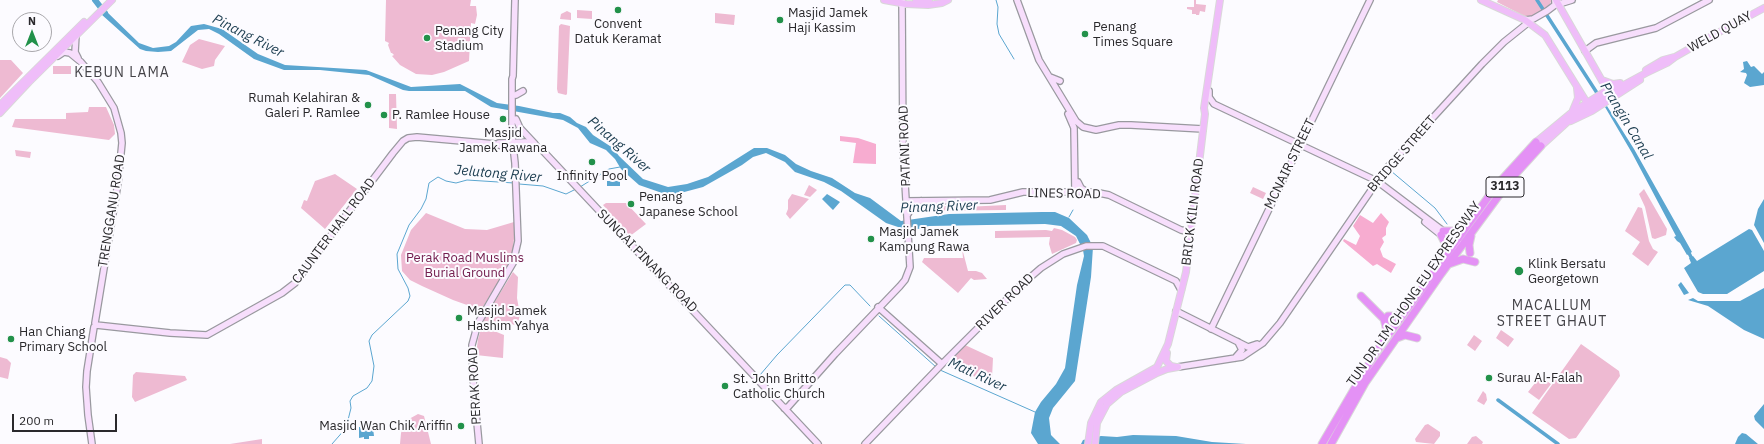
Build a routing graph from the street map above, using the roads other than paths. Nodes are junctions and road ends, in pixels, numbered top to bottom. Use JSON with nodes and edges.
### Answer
{"nodes":[{"id":1,"x":112,"y":0,"type":"edge"},
{"id":2,"x":515,"y":0,"type":"edge"},
{"id":3,"x":884,"y":0,"type":"edge"},
{"id":4,"x":916,"y":0,"type":"edge"},
{"id":5,"x":929,"y":0,"type":"edge"},
{"id":6,"x":948,"y":0,"type":"edge"},
{"id":7,"x":1017,"y":0,"type":"edge"},
{"id":8,"x":1220,"y":0,"type":"edge"},
{"id":9,"x":1370,"y":0,"type":"edge"},
{"id":10,"x":1481,"y":0,"type":"edge"},
{"id":11,"x":1572,"y":0,"type":"edge"},
{"id":12,"x":1709,"y":0,"type":"edge"},
{"id":13,"x":1557,"y":1,"type":"edge"},
{"id":14,"x":904,"y":2,"type":"edge"},
{"id":15,"x":106,"y":3,"type":"edge"},
{"id":16,"x":1764,"y":8,"type":"edge"},
{"id":17,"x":95,"y":14,"type":"junction"},
{"id":18,"x":1527,"y":21,"type":"junction"},
{"id":19,"x":76,"y":35,"type":"junction"},
{"id":20,"x":1585,"y":51,"type":"junction"},
{"id":21,"x":1675,"y":57,"type":"junction"},
{"id":22,"x":53,"y":60,"type":"junction"},
{"id":23,"x":81,"y":62,"type":"junction"},
{"id":24,"x":1050,"y":77,"type":"junction"},
{"id":25,"x":1209,"y":79,"type":"junction"},
{"id":26,"x":1602,"y":80,"type":"junction"},
{"id":27,"x":1060,"y":81,"type":"dead end"},
{"id":28,"x":1620,"y":83,"type":"junction"},
{"id":29,"x":1577,"y":88,"type":"junction"},
{"id":30,"x":523,"y":91,"type":"dead end"},
{"id":31,"x":1209,"y":91,"type":"joint"},
{"id":32,"x":1607,"y":94,"type":"junction"},
{"id":33,"x":514,"y":95,"type":"junction"},
{"id":34,"x":1598,"y":101,"type":"junction"},
{"id":35,"x":1065,"y":102,"type":"junction"},
{"id":36,"x":1214,"y":104,"type":"junction"},
{"id":37,"x":1588,"y":104,"type":"junction"},
{"id":38,"x":0,"y":105,"type":"edge"},
{"id":39,"x":0,"y":113,"type":"edge"},
{"id":40,"x":1205,"y":113,"type":"junction"},
{"id":41,"x":1571,"y":113,"type":"junction"},
{"id":42,"x":515,"y":114,"type":"junction"},
{"id":43,"x":1569,"y":122,"type":"junction"},
{"id":44,"x":1203,"y":129,"type":"junction"},
{"id":45,"x":514,"y":144,"type":"junction"},
{"id":46,"x":1539,"y":144,"type":"junction"},
{"id":47,"x":1300,"y":145,"type":"junction"},
{"id":48,"x":1078,"y":146,"type":"dead end"},
{"id":49,"x":538,"y":148,"type":"junction"},
{"id":50,"x":1076,"y":182,"type":"junction"},
{"id":51,"x":1376,"y":182,"type":"junction"},
{"id":52,"x":906,"y":189,"type":"junction"},
{"id":53,"x":1065,"y":192,"type":"junction"},
{"id":54,"x":1076,"y":192,"type":"junction"},
{"id":55,"x":1089,"y":192,"type":"junction"},
{"id":56,"x":907,"y":200,"type":"junction"},
{"id":57,"x":921,"y":201,"type":"junction"},
{"id":58,"x":908,"y":216,"type":"junction"},
{"id":59,"x":1471,"y":220,"type":"junction"},
{"id":60,"x":1191,"y":232,"type":"junction"},
{"id":61,"x":1472,"y":232,"type":"junction"},
{"id":62,"x":1442,"y":233,"type":"junction"},
{"id":63,"x":1458,"y":245,"type":"junction"},
{"id":64,"x":1470,"y":253,"type":"dead end"},
{"id":65,"x":1445,"y":262,"type":"junction"},
{"id":66,"x":1474,"y":262,"type":"dead end"},
{"id":67,"x":1184,"y":280,"type":"junction"},
{"id":68,"x":1176,"y":281,"type":"junction"},
{"id":69,"x":1181,"y":290,"type":"junction"},
{"id":70,"x":1361,"y":296,"type":"dead end"},
{"id":71,"x":878,"y":308,"type":"junction"},
{"id":72,"x":1406,"y":310,"type":"junction"},
{"id":73,"x":1176,"y":311,"type":"junction"},
{"id":74,"x":1388,"y":316,"type":"dead end"},
{"id":75,"x":1411,"y":317,"type":"junction"},
{"id":76,"x":95,"y":325,"type":"junction"},
{"id":77,"x":1211,"y":329,"type":"junction"},
{"id":78,"x":1395,"y":339,"type":"junction"},
{"id":79,"x":1237,"y":340,"type":"junction"},
{"id":80,"x":1265,"y":340,"type":"junction"},
{"id":81,"x":1384,"y":340,"type":"junction"},
{"id":82,"x":1168,"y":344,"type":"junction"},
{"id":83,"x":1234,"y":358,"type":"junction"},
{"id":84,"x":941,"y":365,"type":"junction"},
{"id":85,"x":1178,"y":367,"type":"junction"},
{"id":86,"x":1362,"y":381,"type":"junction"},
{"id":87,"x":786,"y":407,"type":"junction"},
{"id":88,"x":92,"y":444,"type":"edge"},
{"id":89,"x":479,"y":444,"type":"edge"},
{"id":90,"x":818,"y":444,"type":"edge"},
{"id":91,"x":823,"y":444,"type":"edge"},
{"id":92,"x":865,"y":444,"type":"edge"},
{"id":93,"x":1088,"y":444,"type":"edge"},
{"id":94,"x":1095,"y":444,"type":"edge"},
{"id":95,"x":1322,"y":444,"type":"edge"},
{"id":96,"x":1330,"y":444,"type":"edge"}],
"edges":[{"from":1,"to":15,"type":"main road"},
{"from":2,"to":33,"type":"street","name":"PERAK ROAD"},
{"from":3,"to":14,"type":"main road"},
{"from":4,"to":5,"type":"main road"},
{"from":6,"to":14,"type":"main road"},
{"from":7,"to":24,"type":"street"},
{"from":8,"to":25,"type":"main road","name":"BRICK KILN ROAD"},
{"from":9,"to":47,"type":"street","name":"MCNAIR STREET"},
{"from":10,"to":18,"type":"main road"},
{"from":11,"to":13,"type":"street"},
{"from":12,"to":20,"type":"street"},
{"from":13,"to":18,"type":"street","name":"BRIDGE STREET"},
{"from":13,"to":20,"type":"main road"},
{"from":14,"to":52,"type":"street","name":"PATANI ROAD"},
{"from":15,"to":17,"type":"main road"},
{"from":16,"to":21,"type":"main road","name":"WELD QUAY"},
{"from":17,"to":19,"type":"main road"},
{"from":17,"to":38,"type":"main road"},
{"from":18,"to":29,"type":"main road"},
{"from":18,"to":51,"type":"street","name":"BRIDGE STREET"},
{"from":19,"to":22,"type":"main road"},
{"from":19,"to":23,"type":"street","name":"TRENGGANU ROAD"},
{"from":20,"to":26,"type":"main road"},
{"from":21,"to":28,"type":"main road","name":"WELD QUAY"},
{"from":21,"to":32,"type":"main road","name":"WELD QUAY"},
{"from":22,"to":23,"type":"street","name":"TRENGGANU ROAD"},
{"from":22,"to":39,"type":"main road"},
{"from":23,"to":76,"type":"street","name":"TRENGGANU ROAD"},
{"from":24,"to":27,"type":"street"},
{"from":24,"to":35,"type":"street"},
{"from":25,"to":31,"type":"main road","name":"BRICK KILN ROAD"},
{"from":25,"to":40,"type":"main road","name":"BRICK KILN ROAD"},
{"from":26,"to":28,"type":"main road"},
{"from":26,"to":32,"type":"main road"},
{"from":28,"to":32,"type":"main road","name":"WELD QUAY"},
{"from":29,"to":37,"type":"main road"},
{"from":29,"to":41,"type":"main road"},
{"from":30,"to":33,"type":"street"},
{"from":31,"to":36,"type":"street"},
{"from":32,"to":34,"type":"main road","name":"WELD QUAY"},
{"from":32,"to":34,"type":"main road","name":"WELD QUAY"},
{"from":33,"to":42,"type":"street","name":"PERAK ROAD"},
{"from":33,"to":42,"type":"street","name":"PERAK ROAD"},
{"from":34,"to":37,"type":"main road","name":"WELD QUAY"},
{"from":34,"to":43,"type":"main road","name":"WELD QUAY"},
{"from":35,"to":44,"type":"street"},
{"from":35,"to":50,"type":"street"},
{"from":36,"to":40,"type":"street"},
{"from":36,"to":47,"type":"street"},
{"from":37,"to":41,"type":"main road","name":"WELD QUAY"},
{"from":37,"to":43,"type":"main road","name":"WELD QUAY"},
{"from":40,"to":44,"type":"main road","name":"BRICK KILN ROAD"},
{"from":41,"to":46,"type":"main road","name":"WELD QUAY"},
{"from":42,"to":45,"type":"street","name":"PERAK ROAD"},
{"from":42,"to":45,"type":"street"},
{"from":42,"to":49,"type":"street","name":"SUNGAI PINANG ROAD"},
{"from":43,"to":46,"type":"main road","name":"WELD QUAY"},
{"from":44,"to":60,"type":"main road","name":"BRICK KILN ROAD"},
{"from":45,"to":49,"type":"street"},
{"from":45,"to":76,"type":"street","name":"CAUNTER HALL ROAD"},
{"from":45,"to":89,"type":"street","name":"PERAK ROAD"},
{"from":46,"to":59,"type":"highway","name":"TUN DR LIM CHONG EU EXPRESSWAY","number":"3113"},
{"from":46,"to":61,"type":"highway","name":"TUN DR LIM CHONG EU EXPRESSWAY","number":"3113"},
{"from":47,"to":51,"type":"street"},
{"from":47,"to":77,"type":"street","name":"MCNAIR STREET"},
{"from":48,"to":50,"type":"street"},
{"from":49,"to":87,"type":"street","name":"SUNGAI PINANG ROAD"},
{"from":50,"to":53,"type":"street"},
{"from":50,"to":54,"type":"street"},
{"from":50,"to":55,"type":"street"},
{"from":51,"to":62,"type":"street"},
{"from":51,"to":80,"type":"street","name":"BRIDGE STREET"},
{"from":52,"to":56,"type":"street","name":"PATANI ROAD"},
{"from":52,"to":57,"type":"street"},
{"from":53,"to":54,"type":"street","name":"LINES ROAD"},
{"from":53,"to":57,"type":"street","name":"LINES ROAD"},
{"from":54,"to":55,"type":"street","name":"LINES ROAD"},
{"from":55,"to":60,"type":"street","name":"LINES ROAD"},
{"from":56,"to":57,"type":"street","name":"LINES ROAD"},
{"from":56,"to":58,"type":"street","name":"PATANI ROAD"},
{"from":57,"to":58,"type":"street"},
{"from":58,"to":71,"type":"street","name":"PATANI ROAD"},
{"from":59,"to":62,"type":"highway"},
{"from":59,"to":63,"type":"highway","name":"TUN DR LIM CHONG EU EXPRESSWAY","number":"3113"},
{"from":60,"to":67,"type":"main road","name":"BRICK KILN ROAD"},
{"from":61,"to":63,"type":"highway","name":"TUN DR LIM CHONG EU EXPRESSWAY","number":"3113"},
{"from":61,"to":64,"type":"highway"},
{"from":62,"to":63,"type":"street"},
{"from":62,"to":65,"type":"highway"},
{"from":63,"to":65,"type":"highway","name":"TUN DR LIM CHONG EU EXPRESSWAY","number":"3113"},
{"from":65,"to":66,"type":"highway"},
{"from":65,"to":72,"type":"highway","name":"TUN DR LIM CHONG EU EXPRESSWAY","number":"3113"},
{"from":65,"to":75,"type":"highway","name":"TUN DR LIM CHONG EU EXPRESSWAY","number":"3113"},
{"from":67,"to":68,"type":"street"},
{"from":67,"to":69,"type":"main road","name":"BRICK KILN ROAD"},
{"from":68,"to":69,"type":"street"},
{"from":68,"to":84,"type":"street","name":"RIVER ROAD"},
{"from":69,"to":73,"type":"main road","name":"BRICK KILN ROAD"},
{"from":70,"to":81,"type":"highway"},
{"from":71,"to":84,"type":"street"},
{"from":71,"to":87,"type":"street","name":"PATANI ROAD"},
{"from":72,"to":74,"type":"highway"},
{"from":72,"to":81,"type":"highway","name":"TUN DR LIM CHONG EU EXPRESSWAY","number":"3113"},
{"from":73,"to":77,"type":"street"},
{"from":73,"to":82,"type":"main road","name":"BRICK KILN ROAD"},
{"from":75,"to":78,"type":"highway","name":"TUN DR LIM CHONG EU EXPRESSWAY","number":"3113"},
{"from":75,"to":78,"type":"highway"},
{"from":76,"to":88,"type":"street","name":"TRENGGANU ROAD"},
{"from":77,"to":79,"type":"street"},
{"from":78,"to":86,"type":"highway","name":"TUN DR LIM CHONG EU EXPRESSWAY","number":"3113"},
{"from":79,"to":80,"type":"street","name":"BRIDGE STREET"},
{"from":79,"to":83,"type":"street"},
{"from":80,"to":83,"type":"street","name":"BRIDGE STREET"},
{"from":81,"to":86,"type":"highway","name":"TUN DR LIM CHONG EU EXPRESSWAY","number":"3113"},
{"from":82,"to":85,"type":"main road","name":"BRICK KILN ROAD"},
{"from":82,"to":93,"type":"main road","name":"BRICK KILN ROAD"},
{"from":83,"to":85,"type":"street","name":"BRIDGE STREET"},
{"from":84,"to":92,"type":"street","name":"RIVER ROAD"},
{"from":85,"to":94,"type":"main road"},
{"from":86,"to":95,"type":"highway","name":"TUN DR LIM CHONG EU EXPRESSWAY","number":"3113"},
{"from":86,"to":96,"type":"highway","name":"TUN DR LIM CHONG EU EXPRESSWAY","number":"3113"},
{"from":87,"to":90,"type":"street","name":"SUNGAI PINANG ROAD"},
{"from":87,"to":91,"type":"street","name":"SUNGAI PINANG ROAD"}]}
